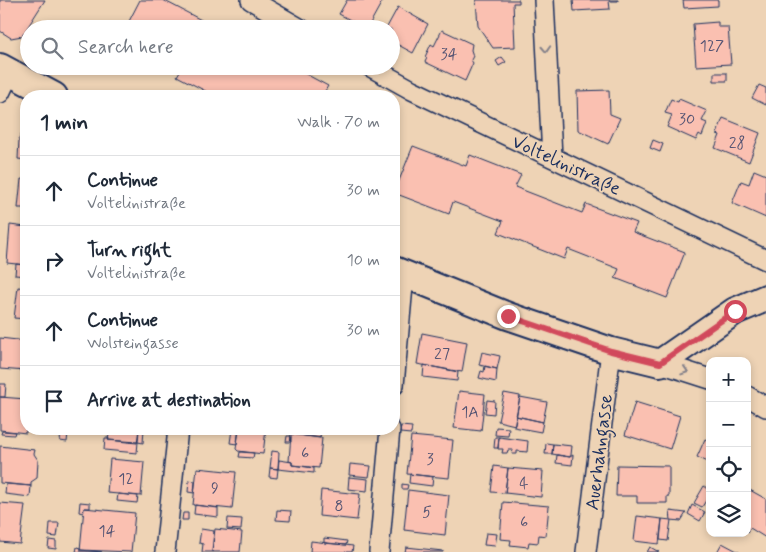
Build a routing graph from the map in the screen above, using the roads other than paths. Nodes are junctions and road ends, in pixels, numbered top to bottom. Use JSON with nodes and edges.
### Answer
{"nodes":[{"id":1,"x":251,"y":0,"type":"edge"},
{"id":2,"x":544,"y":0,"type":"edge"},
{"id":3,"x":285,"y":20,"type":"edge"},
{"id":4,"x":385,"y":75,"type":"edge"},
{"id":5,"x":4,"y":77,"type":"edge"},
{"id":6,"x":38,"y":90,"type":"edge"},
{"id":7,"x":552,"y":157,"type":"junction"},
{"id":8,"x":766,"y":260,"type":"edge"},
{"id":9,"x":400,"y":272,"type":"edge"},
{"id":10,"x":766,"y":298,"type":"edge"},
{"id":11,"x":611,"y":351,"type":"junction"},
{"id":12,"x":660,"y":363,"type":"junction"},
{"id":13,"x":706,"y":378,"type":"edge"},
{"id":14,"x":751,"y":398,"type":"edge"},
{"id":15,"x":766,"y":406,"type":"edge"},
{"id":16,"x":177,"y":435,"type":"edge"},
{"id":17,"x":389,"y":435,"type":"edge"},
{"id":18,"x":165,"y":552,"type":"edge"},
{"id":19,"x":379,"y":552,"type":"edge"},
{"id":20,"x":586,"y":552,"type":"edge"}],
"edges":[{"from":1,"to":3,"type":"street"},
{"from":2,"to":7,"type":"street","one_way":true},
{"from":4,"to":7,"type":"street","name":"Voltelinistraße"},
{"from":5,"to":6,"type":"street"},
{"from":7,"to":8,"type":"street","name":"Voltelinistraße"},
{"from":9,"to":11,"type":"street"},
{"from":10,"to":12,"type":"street"},
{"from":11,"to":12,"type":"street"},
{"from":11,"to":20,"type":"street","name":"Auerhahngasse"},
{"from":12,"to":13,"type":"street","one_way":true},
{"from":14,"to":15,"type":"street"},
{"from":16,"to":18,"type":"street"},
{"from":17,"to":19,"type":"street"}]}
